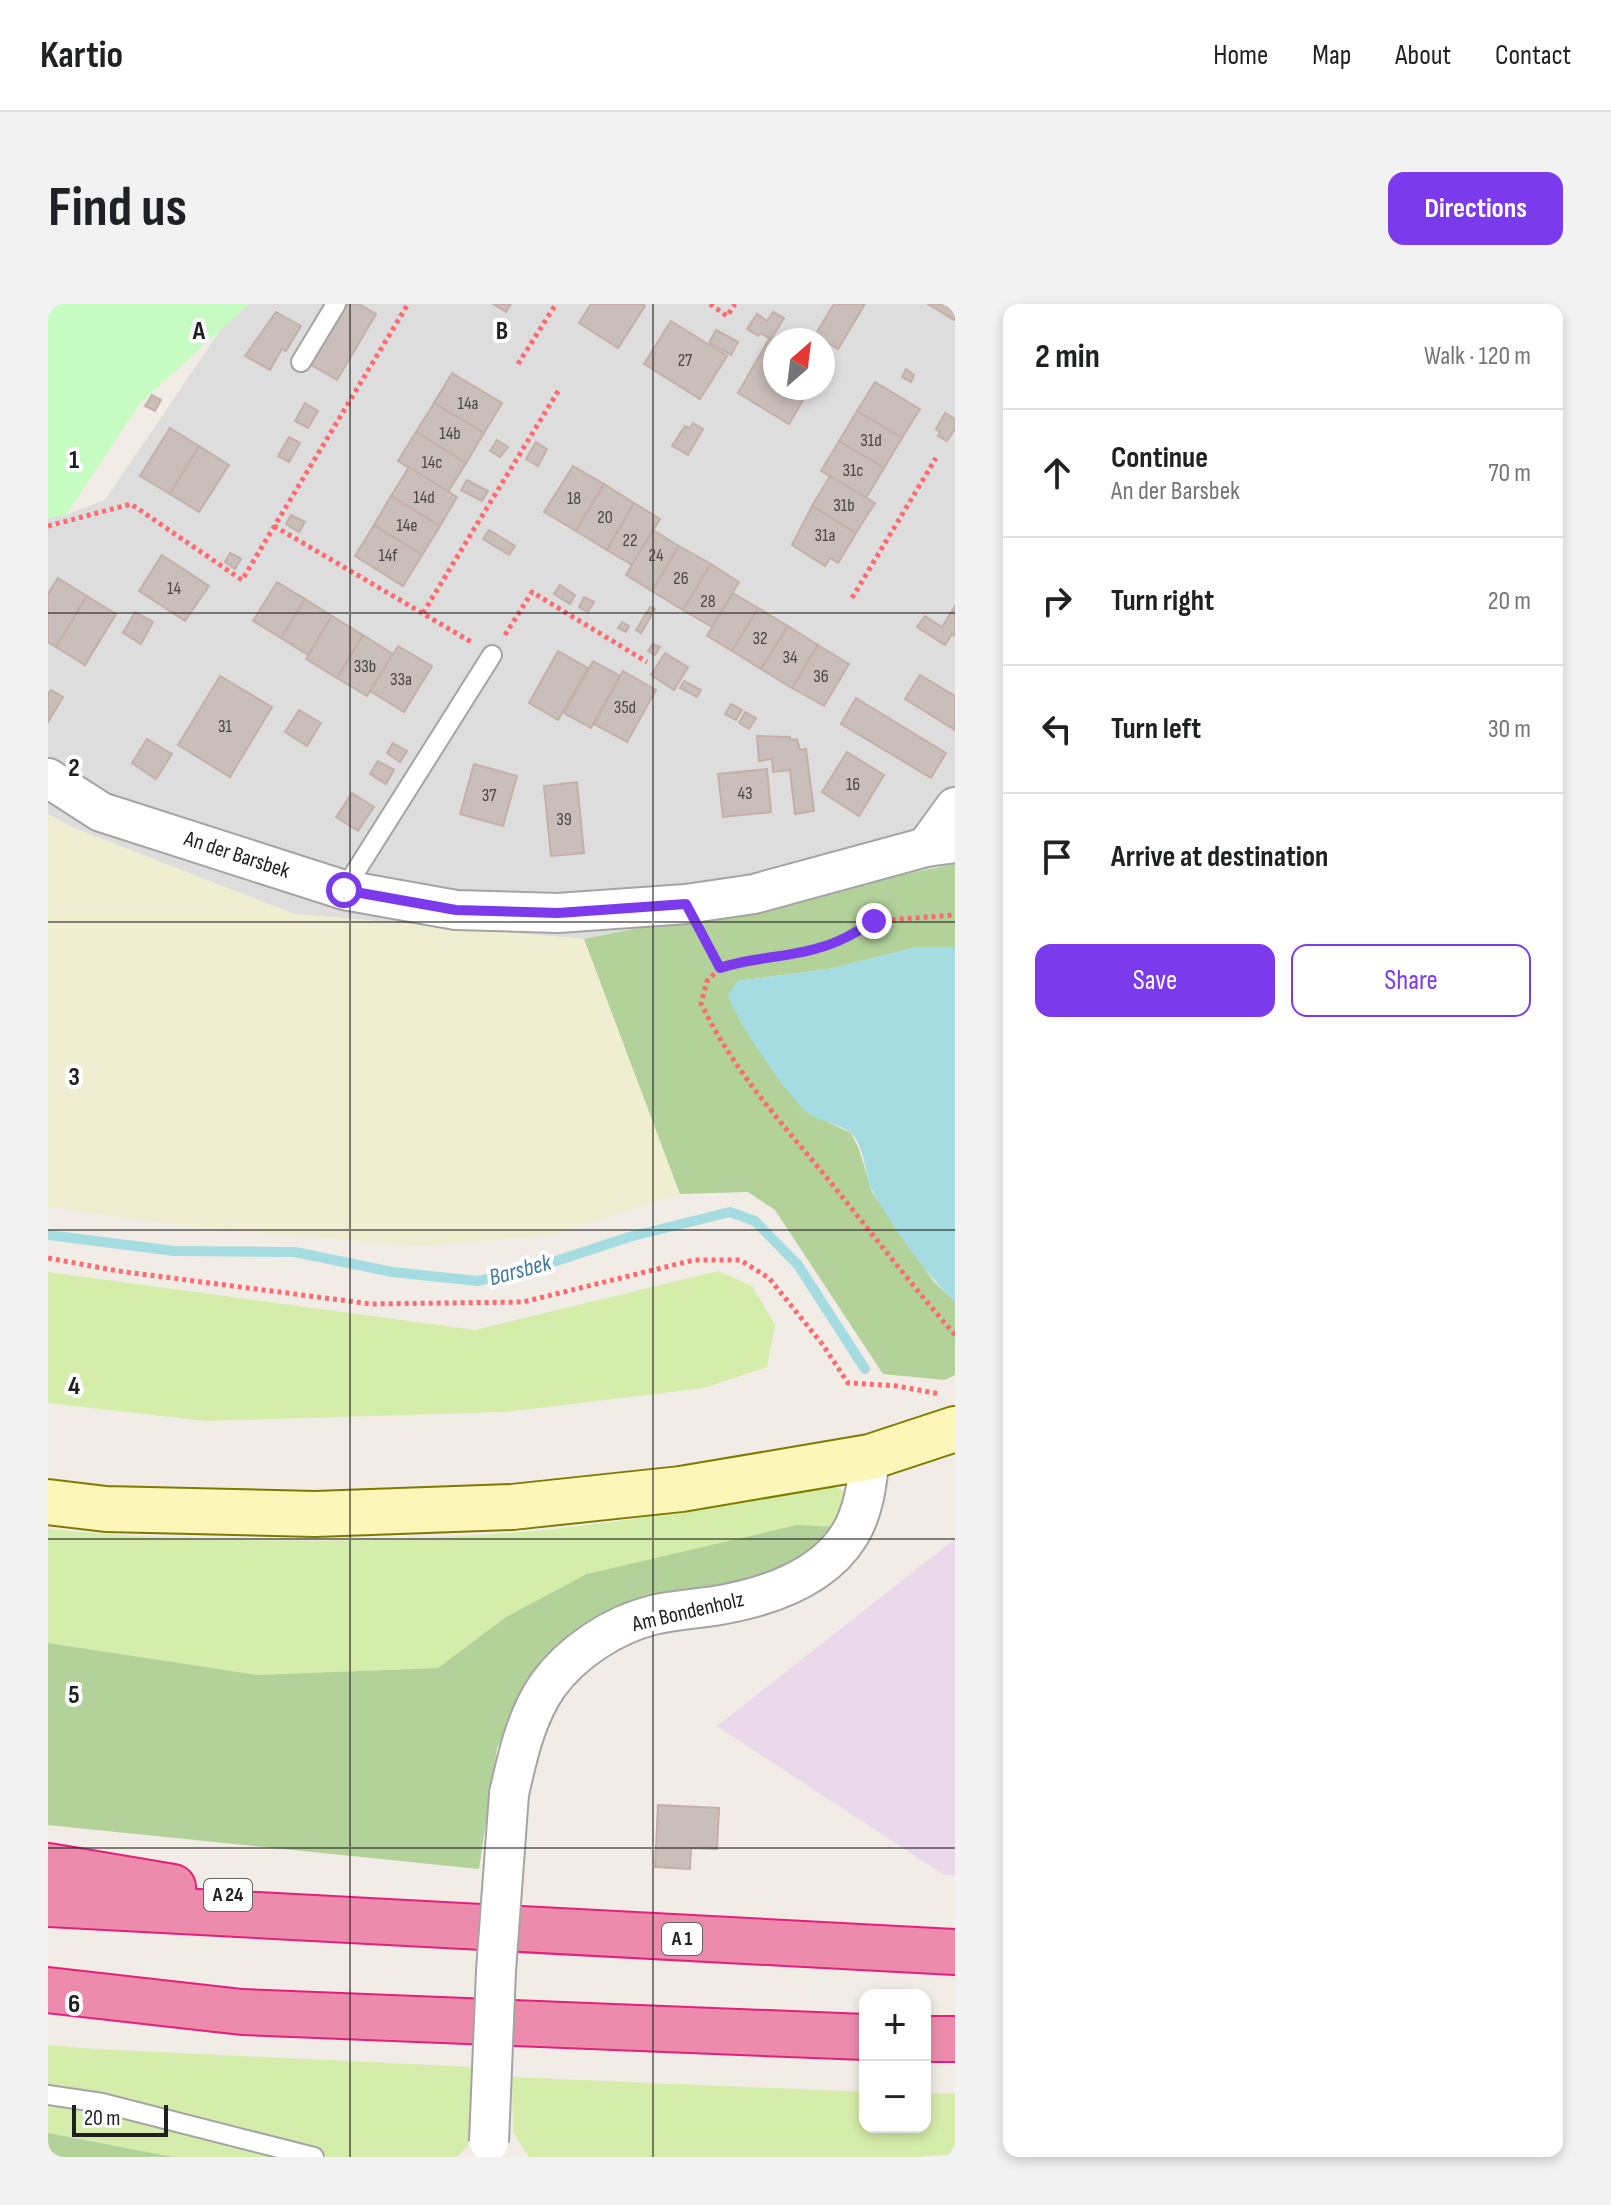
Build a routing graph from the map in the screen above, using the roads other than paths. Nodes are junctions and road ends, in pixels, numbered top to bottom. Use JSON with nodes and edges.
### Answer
{"nodes":[{"id":1,"x":336,"y":304,"type":"edge"},
{"id":2,"x":301,"y":362,"type":"dead end"},
{"id":3,"x":492,"y":655,"type":"road end"},
{"id":4,"x":48,"y":778,"type":"edge"},
{"id":5,"x":955,"y":807,"type":"edge"},
{"id":6,"x":940,"y":845,"type":"edge"},
{"id":7,"x":344,"y":890,"type":"junction"},
{"id":8,"x":950,"y":1412,"type":"edge"},
{"id":9,"x":870,"y":1457,"type":"junction"},
{"id":10,"x":48,"y":1502,"type":"edge"},
{"id":11,"x":48,"y":1866,"type":"edge"},
{"id":12,"x":48,"y":1904,"type":"edge"},
{"id":13,"x":409,"y":1925,"type":"junction"},
{"id":14,"x":955,"y":1952,"type":"edge"},
{"id":15,"x":48,"y":1990,"type":"edge"},
{"id":16,"x":859,"y":2037,"type":"edge"},
{"id":17,"x":931,"y":2039,"type":"edge"},
{"id":18,"x":955,"y":2039,"type":"edge"},
{"id":19,"x":48,"y":2095,"type":"edge"},
{"id":20,"x":490,"y":2149,"type":"edge"},
{"id":21,"x":314,"y":2157,"type":"edge"}],
"edges":[{"from":1,"to":2,"type":"lane"},
{"from":3,"to":7,"type":"lane"},
{"from":4,"to":7,"type":"street","name":"An der Barsbek"},
{"from":5,"to":6,"type":"street"},
{"from":6,"to":7,"type":"street","name":"An der Barsbek"},
{"from":8,"to":9,"type":"main road"},
{"from":9,"to":10,"type":"main road"},
{"from":9,"to":20,"type":"street","name":"Am Bondenholz","bridge":true},
{"from":11,"to":13,"type":"highway","number":"A 24"},
{"from":12,"to":13,"type":"highway","number":"A 1"},
{"from":13,"to":14,"type":"highway","number":"A 1"},
{"from":15,"to":16,"type":"highway"},
{"from":17,"to":18,"type":"highway"},
{"from":19,"to":21,"type":"lane"}]}
